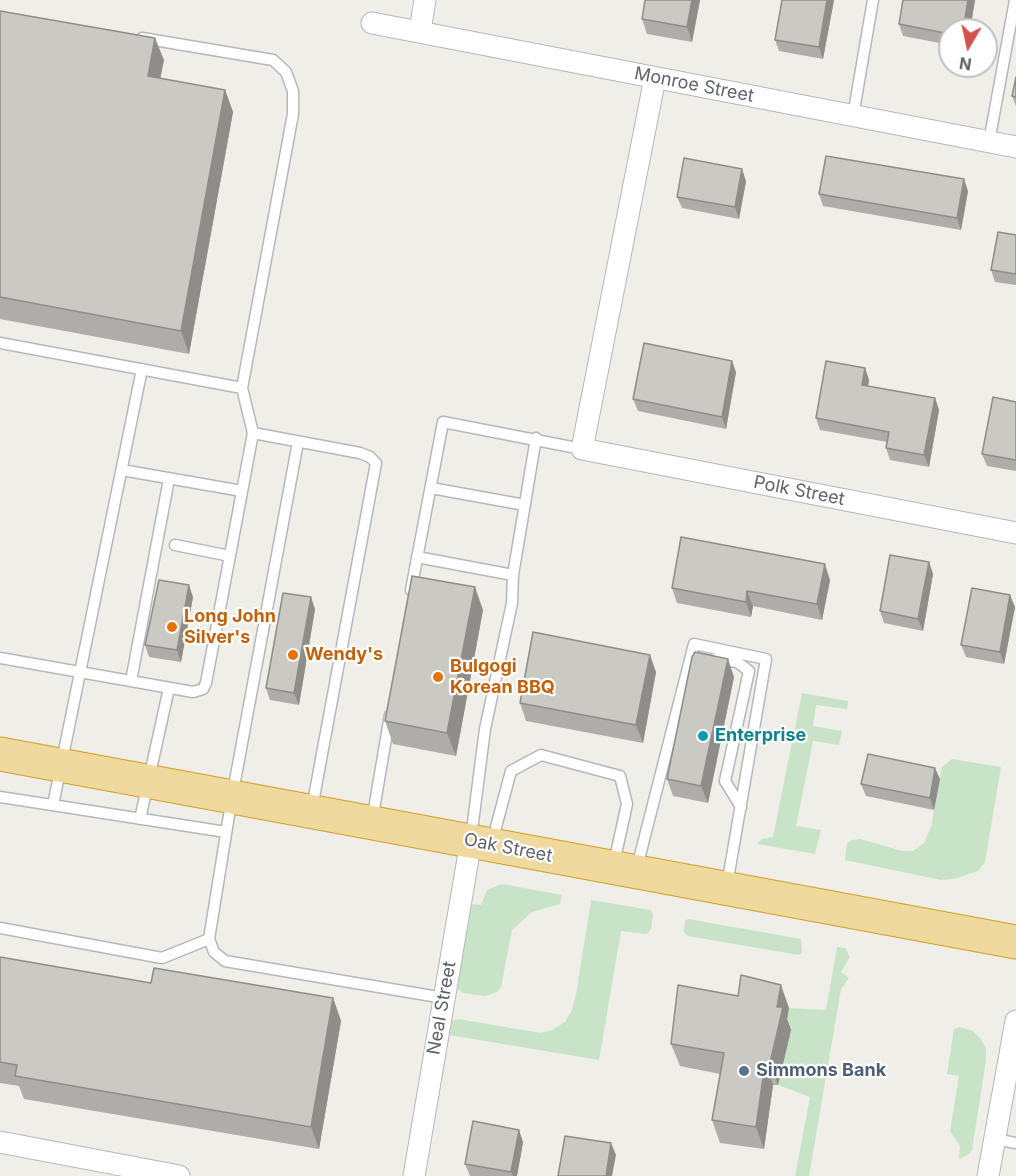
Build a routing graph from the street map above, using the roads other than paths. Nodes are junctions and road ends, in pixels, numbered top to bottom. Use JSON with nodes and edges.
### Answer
{"nodes":[{"id":1,"x":424,"y":0,"type":"edge"},
{"id":2,"x":873,"y":0,"type":"edge"},
{"id":3,"x":1015,"y":0,"type":"edge"},
{"id":4,"x":372,"y":23,"type":"dead end"},
{"id":5,"x":420,"y":31,"type":"junction"},
{"id":6,"x":125,"y":35,"type":"edge"},
{"id":7,"x":655,"y":78,"type":"junction"},
{"id":8,"x":853,"y":116,"type":"junction"},
{"id":9,"x":989,"y":141,"type":"junction"},
{"id":10,"x":1016,"y":147,"type":"edge"},
{"id":11,"x":0,"y":343,"type":"edge"},
{"id":12,"x":142,"y":369,"type":"junction"},
{"id":13,"x":242,"y":388,"type":"junction"},
{"id":14,"x":253,"y":433,"type":"junction"},
{"id":15,"x":536,"y":438,"type":"junction"},
{"id":16,"x":298,"y":442,"type":"junction"},
{"id":17,"x":582,"y":449,"type":"junction"},
{"id":18,"x":122,"y":470,"type":"junction"},
{"id":19,"x":169,"y":479,"type":"junction"},
{"id":20,"x":431,"y":488,"type":"junction"},
{"id":21,"x":242,"y":491,"type":"junction"},
{"id":22,"x":525,"y":505,"type":"junction"},
{"id":23,"x":1016,"y":533,"type":"edge"},
{"id":24,"x":175,"y":545,"type":"dead end"},
{"id":25,"x":230,"y":556,"type":"junction"},
{"id":26,"x":417,"y":557,"type":"junction"},
{"id":27,"x":513,"y":575,"type":"junction"},
{"id":28,"x":409,"y":604,"type":"edge"},
{"id":29,"x":0,"y":658,"type":"edge"},
{"id":30,"x":82,"y":672,"type":"junction"},
{"id":31,"x":131,"y":681,"type":"junction"},
{"id":32,"x":169,"y":688,"type":"junction"},
{"id":33,"x":391,"y":707,"type":"edge"},
{"id":34,"x":0,"y":754,"type":"edge"},
{"id":35,"x":61,"y":765,"type":"junction"},
{"id":36,"x":149,"y":782,"type":"junction"},
{"id":37,"x":658,"y":785,"type":"junction"},
{"id":38,"x":0,"y":797,"type":"edge"},
{"id":39,"x":232,"y":797,"type":"junction"},
{"id":40,"x":53,"y":805,"type":"junction"},
{"id":41,"x":741,"y":807,"type":"junction"},
{"id":42,"x":311,"y":812,"type":"junction"},
{"id":43,"x":140,"y":819,"type":"junction"},
{"id":44,"x":371,"y":822,"type":"junction"},
{"id":45,"x":226,"y":832,"type":"junction"},
{"id":46,"x":481,"y":843,"type":"junction"},
{"id":47,"x":624,"y":870,"type":"junction"},
{"id":48,"x":727,"y":888,"type":"junction"},
{"id":49,"x":0,"y":928,"type":"edge"},
{"id":50,"x":209,"y":939,"type":"junction"},
{"id":51,"x":1016,"y":942,"type":"edge"},
{"id":52,"x":444,"y":998,"type":"junction"},
{"id":53,"x":1016,"y":1021,"type":"edge"},
{"id":54,"x":995,"y":1139,"type":"junction"},
{"id":55,"x":0,"y":1142,"type":"edge"},
{"id":56,"x":1016,"y":1143,"type":"edge"},
{"id":57,"x":179,"y":1176,"type":"edge"},
{"id":58,"x":414,"y":1176,"type":"edge"},
{"id":59,"x":988,"y":1176,"type":"edge"}],
"edges":[{"from":1,"to":5,"type":"street"},
{"from":2,"to":8,"type":"lane"},
{"from":3,"to":9,"type":"lane"},
{"from":4,"to":5,"type":"street","name":"Monroe Street"},
{"from":5,"to":7,"type":"street","name":"Monroe Street"},
{"from":6,"to":13,"type":"lane"},
{"from":7,"to":8,"type":"street","name":"Monroe Street"},
{"from":7,"to":17,"type":"street"},
{"from":8,"to":9,"type":"street","name":"Monroe Street"},
{"from":9,"to":10,"type":"street","name":"Monroe Street"},
{"from":11,"to":12,"type":"lane"},
{"from":12,"to":13,"type":"lane"},
{"from":12,"to":18,"type":"lane"},
{"from":13,"to":14,"type":"lane"},
{"from":14,"to":16,"type":"lane"},
{"from":14,"to":21,"type":"lane"},
{"from":15,"to":17,"type":"lane"},
{"from":15,"to":20,"type":"lane"},
{"from":15,"to":22,"type":"lane"},
{"from":16,"to":39,"type":"lane"},
{"from":16,"to":42,"type":"lane"},
{"from":17,"to":23,"type":"street","name":"Polk Street"},
{"from":18,"to":19,"type":"lane"},
{"from":18,"to":30,"type":"lane"},
{"from":19,"to":21,"type":"lane"},
{"from":19,"to":31,"type":"lane"},
{"from":20,"to":22,"type":"lane"},
{"from":20,"to":26,"type":"lane"},
{"from":21,"to":25,"type":"lane"},
{"from":22,"to":27,"type":"lane"},
{"from":24,"to":25,"type":"lane"},
{"from":25,"to":32,"type":"lane"},
{"from":26,"to":27,"type":"lane"},
{"from":26,"to":28,"type":"lane"},
{"from":27,"to":46,"type":"lane"},
{"from":29,"to":30,"type":"lane"},
{"from":30,"to":31,"type":"lane"},
{"from":30,"to":35,"type":"lane"},
{"from":31,"to":32,"type":"lane"},
{"from":32,"to":36,"type":"lane"},
{"from":33,"to":44,"type":"lane"},
{"from":34,"to":35,"type":"highway","name":"Oak Street"},
{"from":35,"to":36,"type":"highway","name":"Oak Street"},
{"from":35,"to":40,"type":"lane"},
{"from":36,"to":39,"type":"highway","name":"Oak Street"},
{"from":36,"to":43,"type":"lane"},
{"from":37,"to":41,"type":"lane"},
{"from":37,"to":41,"type":"lane"},
{"from":37,"to":47,"type":"lane"},
{"from":38,"to":40,"type":"lane"},
{"from":39,"to":42,"type":"highway","name":"Oak Street"},
{"from":39,"to":45,"type":"lane"},
{"from":40,"to":43,"type":"lane"},
{"from":41,"to":48,"type":"lane"},
{"from":42,"to":44,"type":"highway","name":"Oak Street"},
{"from":43,"to":45,"type":"lane"},
{"from":44,"to":46,"type":"highway","name":"Oak Street"},
{"from":45,"to":50,"type":"lane"},
{"from":46,"to":47,"type":"highway","name":"Oak Street"},
{"from":46,"to":47,"type":"lane"},
{"from":46,"to":52,"type":"street","name":"Neal Street"},
{"from":47,"to":48,"type":"highway","name":"Oak Street"},
{"from":48,"to":51,"type":"highway","name":"Oak Street"},
{"from":49,"to":50,"type":"lane"},
{"from":50,"to":52,"type":"lane"},
{"from":52,"to":58,"type":"street","name":"Neal Street"},
{"from":53,"to":54,"type":"street"},
{"from":54,"to":56,"type":"lane"},
{"from":54,"to":59,"type":"street"},
{"from":55,"to":57,"type":"street"}]}
